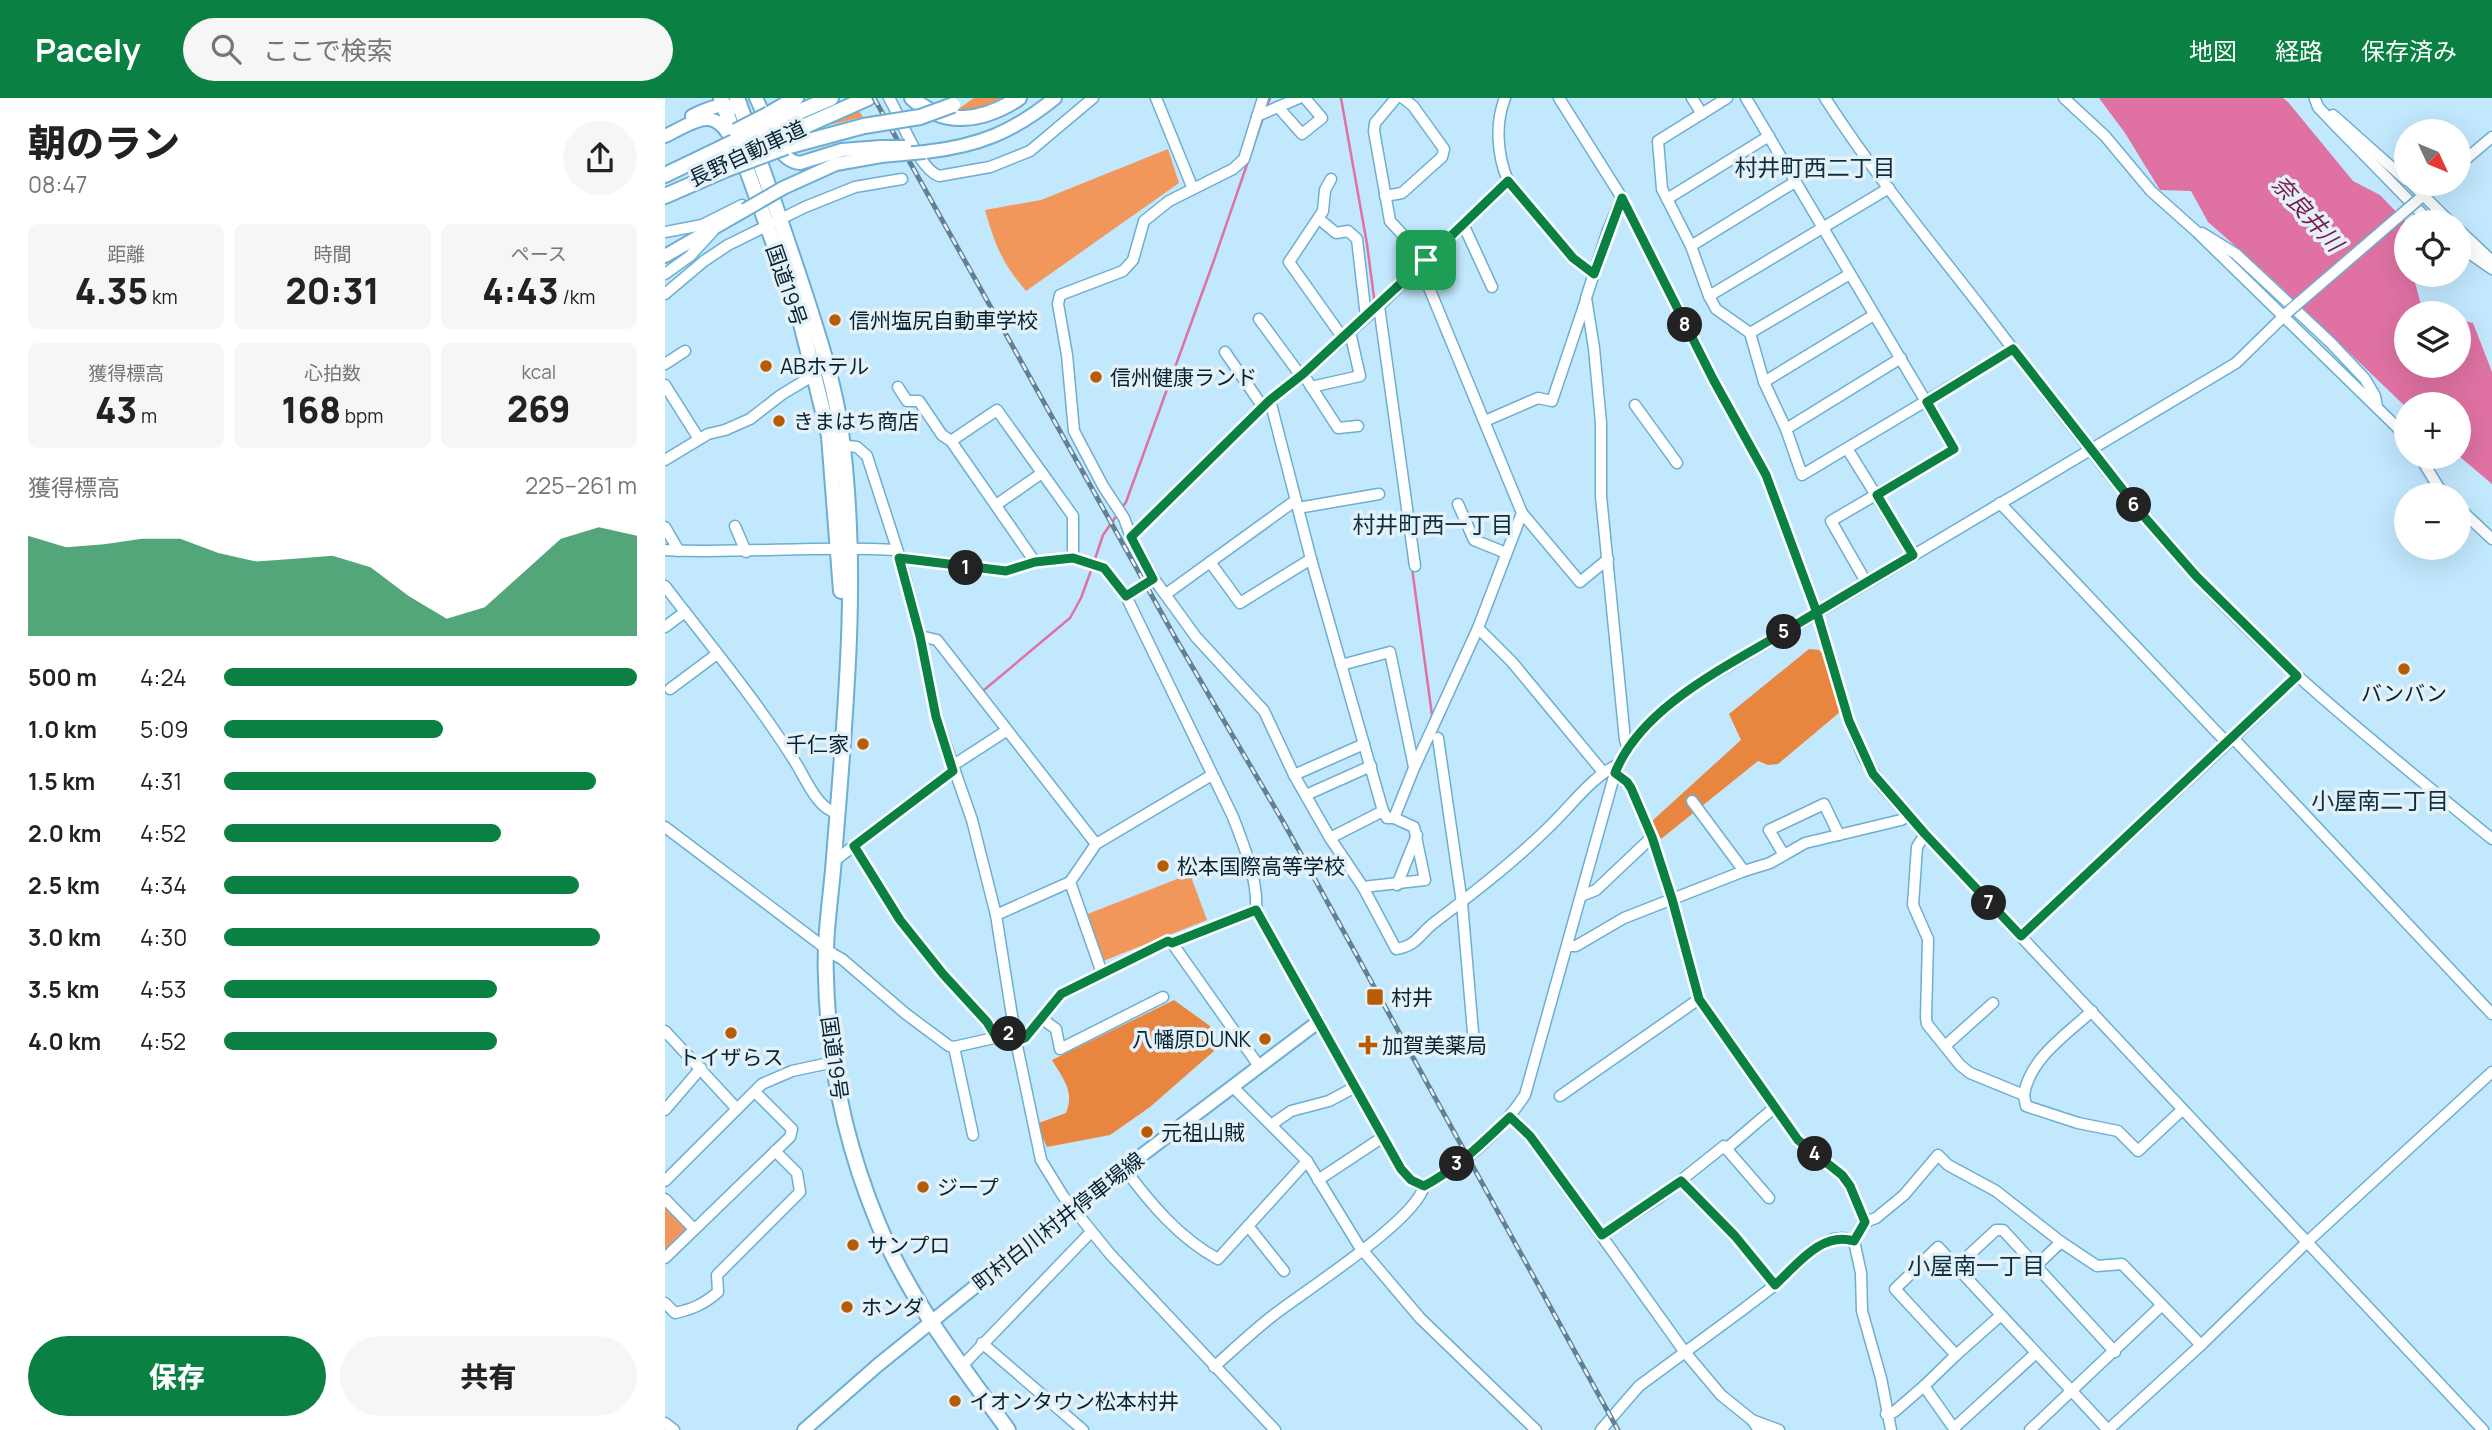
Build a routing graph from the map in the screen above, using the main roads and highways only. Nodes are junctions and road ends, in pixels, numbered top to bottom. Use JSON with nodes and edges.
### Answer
{"nodes":[{"id":1,"x":756,"y":98,"type":"edge"},
{"id":2,"x":796,"y":98,"type":"edge"},
{"id":3,"x":831,"y":98,"type":"edge"},
{"id":4,"x":912,"y":98,"type":"edge"},
{"id":5,"x":1019,"y":98,"type":"edge"},
{"id":6,"x":1055,"y":98,"type":"edge"},
{"id":7,"x":864,"y":100,"type":"edge"},
{"id":8,"x":727,"y":102,"type":"edge"},
{"id":9,"x":958,"y":102,"type":"edge"},
{"id":10,"x":777,"y":130,"type":"junction"},
{"id":11,"x":665,"y":133,"type":"edge"},
{"id":12,"x":881,"y":151,"type":"junction"},
{"id":13,"x":722,"y":156,"type":"junction"},
{"id":14,"x":665,"y":169,"type":"edge"},
{"id":15,"x":665,"y":175,"type":"edge"},
{"id":16,"x":750,"y":177,"type":"junction"},
{"id":17,"x":665,"y":194,"type":"edge"},
{"id":18,"x":665,"y":256,"type":"edge"},
{"id":19,"x":836,"y":445,"type":"junction"},
{"id":20,"x":1318,"y":1022,"type":"road end"},
{"id":21,"x":931,"y":1322,"type":"junction"},
{"id":22,"x":804,"y":1430,"type":"edge"},
{"id":23,"x":1008,"y":1430,"type":"edge"}],
"edges":[{"from":1,"to":12,"type":"main road"},
{"from":2,"to":10,"type":"highway"},
{"from":3,"to":10,"type":"highway","name":"長野自動車道"},
{"from":4,"to":5,"type":"highway"},
{"from":6,"to":12,"type":"main road","bridge":true},
{"from":7,"to":10,"type":"highway","name":"長野自動車道"},
{"from":8,"to":11,"type":"main road"},
{"from":8,"to":16,"type":"highway","name":"国道19号"},
{"from":8,"to":19,"type":"highway","name":"国道19号"},
{"from":9,"to":10,"type":"highway","bridge":true},
{"from":10,"to":13,"type":"highway","bridge":true},
{"from":10,"to":13,"type":"highway","name":"長野自動車道","bridge":true},
{"from":11,"to":16,"type":"main road"},
{"from":12,"to":18,"type":"main road","bridge":true},
{"from":13,"to":14,"type":"highway"},
{"from":13,"to":15,"type":"highway","name":"長野自動車道"},
{"from":13,"to":17,"type":"highway"},
{"from":16,"to":19,"type":"highway","name":"国道19号"},
{"from":19,"to":21,"type":"highway","name":"国道19号"},
{"from":20,"to":21,"type":"main road","name":"町村白川村井停車場線"},
{"from":21,"to":22,"type":"main road","name":"町村白川村井停車場線"},
{"from":21,"to":23,"type":"highway","name":"国道19号"}]}
